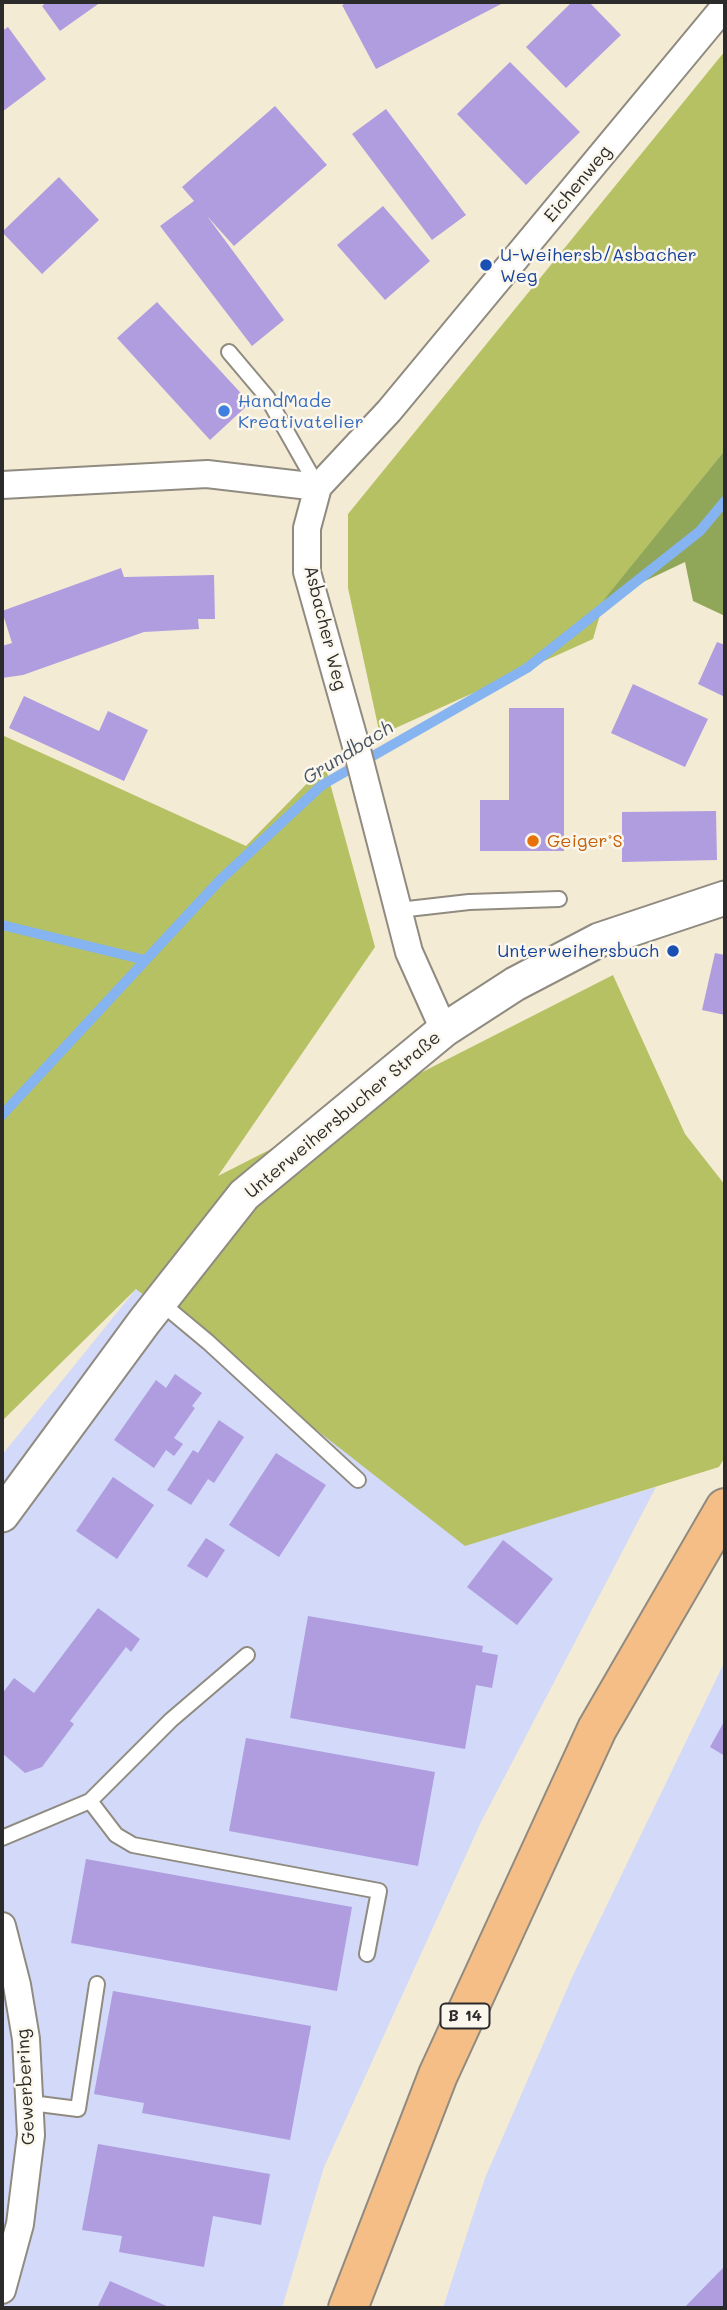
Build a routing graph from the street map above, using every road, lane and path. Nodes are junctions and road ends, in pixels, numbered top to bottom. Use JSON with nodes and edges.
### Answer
{"nodes":[{"id":1,"x":714,"y":9,"type":"edge"},
{"id":2,"x":229,"y":352,"type":"dead end"},
{"id":3,"x":2,"y":485,"type":"edge"},
{"id":4,"x":318,"y":486,"type":"junction"},
{"id":5,"x":725,"y":898,"type":"edge"},
{"id":6,"x":559,"y":899,"type":"dead end"},
{"id":7,"x":398,"y":910,"type":"junction"},
{"id":8,"x":443,"y":1030,"type":"junction"},
{"id":9,"x":160,"y":1302,"type":"junction"},
{"id":10,"x":358,"y":1480,"type":"dead end"},
{"id":11,"x":725,"y":1508,"type":"edge"},
{"id":12,"x":2,"y":1515,"type":"edge"},
{"id":13,"x":247,"y":1655,"type":"dead end"},
{"id":14,"x":90,"y":1801,"type":"junction"},
{"id":15,"x":2,"y":1838,"type":"edge"},
{"id":16,"x":2,"y":1926,"type":"edge"},
{"id":17,"x":367,"y":1954,"type":"dead end"},
{"id":18,"x":97,"y":1984,"type":"dead end"},
{"id":19,"x":31,"y":2102,"type":"junction"},
{"id":20,"x":2,"y":2290,"type":"edge"},
{"id":21,"x":348,"y":2308,"type":"edge"}],
"edges":[{"from":1,"to":4,"type":"street","name":"Eichenweg"},
{"from":2,"to":4,"type":"lane"},
{"from":3,"to":4,"type":"street"},
{"from":4,"to":7,"type":"street","name":"Asbacher Weg"},
{"from":5,"to":8,"type":"street","name":"Unterweihersbucher Straße"},
{"from":6,"to":7,"type":"lane"},
{"from":7,"to":8,"type":"street","name":"Asbacher Weg"},
{"from":8,"to":9,"type":"street","name":"Unterweihersbucher Straße"},
{"from":9,"to":10,"type":"lane"},
{"from":9,"to":12,"type":"street","name":"Unterweihersbucher Straße"},
{"from":11,"to":21,"type":"main road","number":"B 14"},
{"from":13,"to":14,"type":"lane"},
{"from":14,"to":15,"type":"lane"},
{"from":14,"to":17,"type":"lane"},
{"from":16,"to":19,"type":"street","name":"Gewerbering"},
{"from":18,"to":19,"type":"lane"},
{"from":19,"to":20,"type":"street","name":"Gewerbering"}]}
